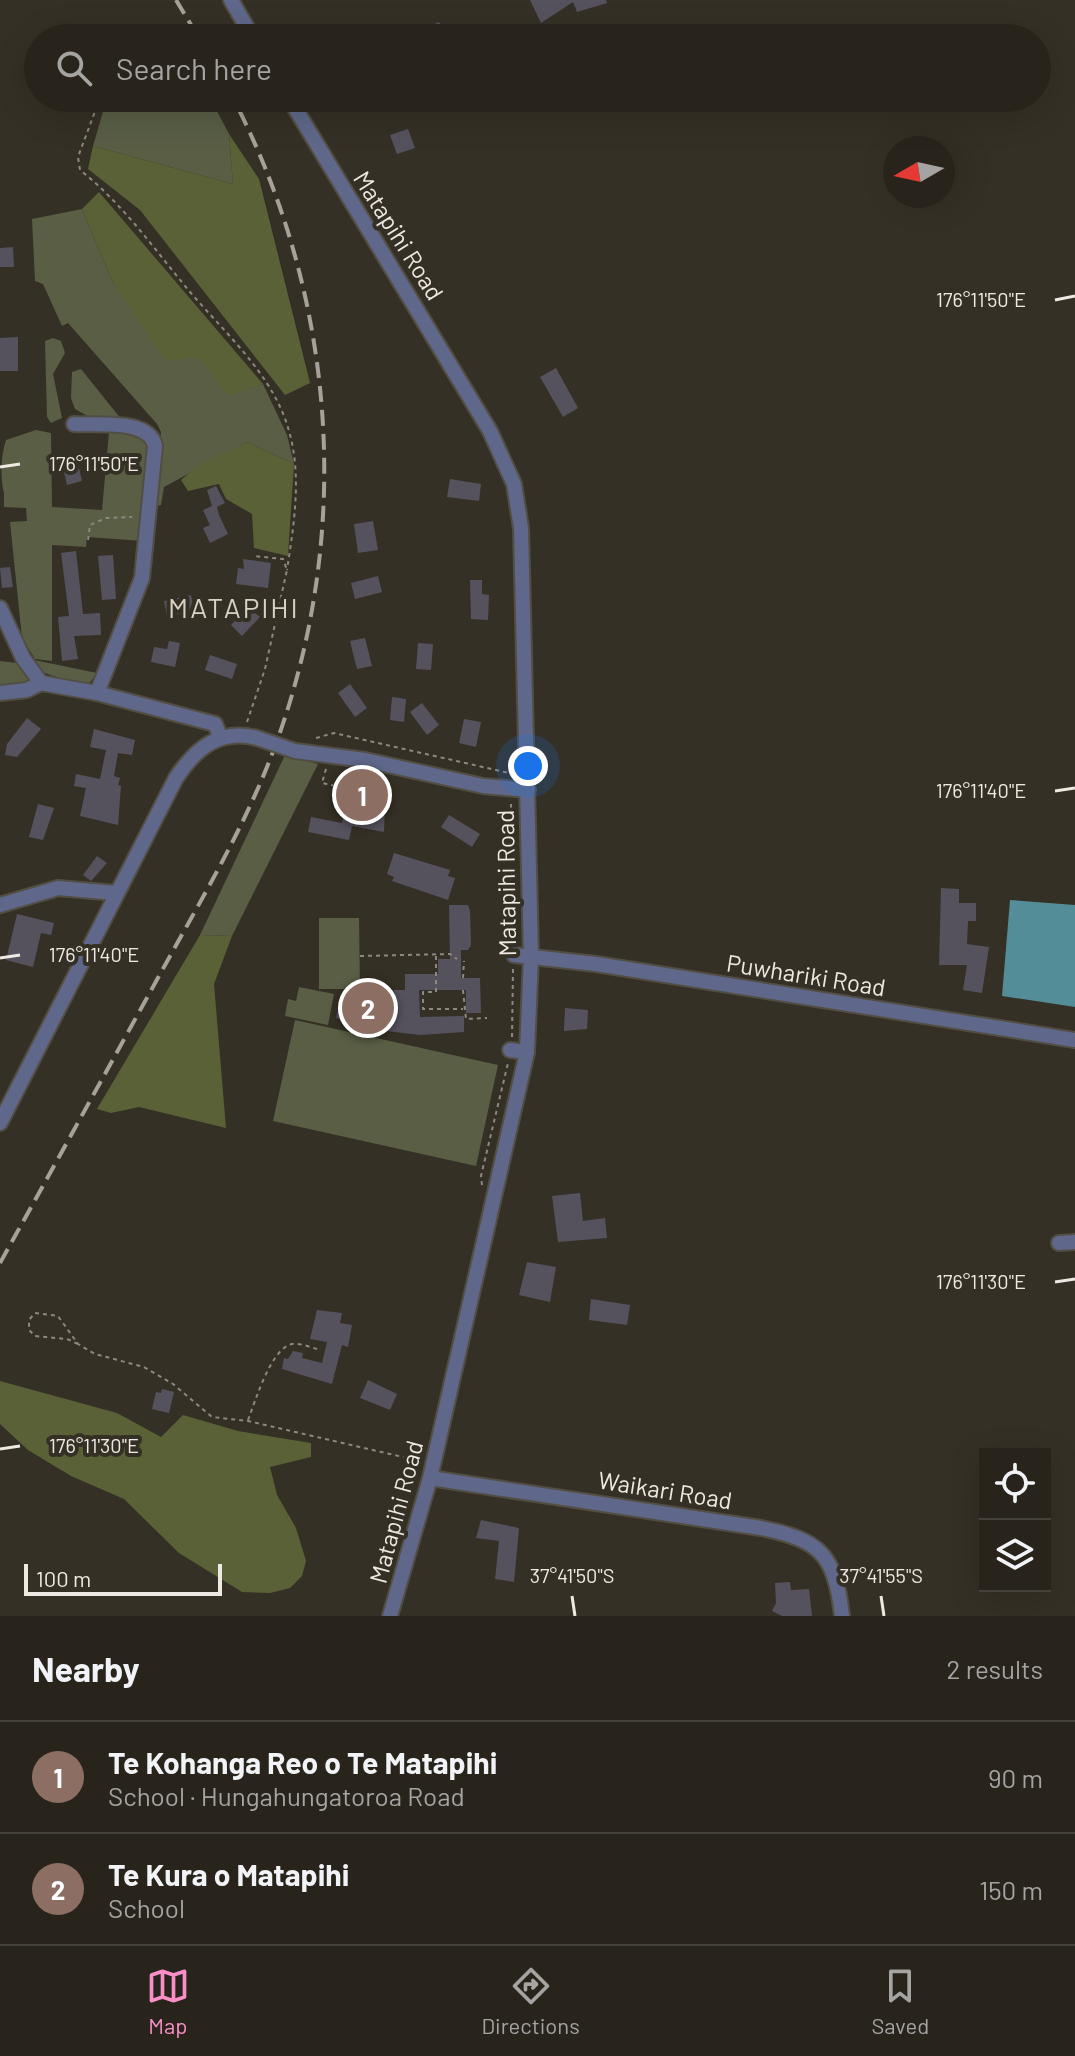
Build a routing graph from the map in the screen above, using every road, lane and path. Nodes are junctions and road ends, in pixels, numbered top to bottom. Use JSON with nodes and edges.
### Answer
{"nodes":[{"id":1,"x":231,"y":0,"type":"edge"},
{"id":2,"x":245,"y":24,"type":"edge"},
{"id":3,"x":95,"y":112,"type":"edge"},
{"id":4,"x":298,"y":112,"type":"edge"},
{"id":5,"x":74,"y":424,"type":"dead end"},
{"id":6,"x":151,"y":517,"type":"junction"},
{"id":7,"x":88,"y":540,"type":"dead end"},
{"id":8,"x":253,"y":556,"type":"dead end"},
{"id":9,"x":287,"y":570,"type":"junction"},
{"id":10,"x":0,"y":608,"type":"edge"},
{"id":11,"x":41,"y":683,"type":"junction"},
{"id":12,"x":0,"y":693,"type":"edge"},
{"id":13,"x":97,"y":693,"type":"junction"},
{"id":14,"x":241,"y":734,"type":"junction"},
{"id":15,"x":220,"y":736,"type":"junction"},
{"id":16,"x":308,"y":741,"type":"dead end"},
{"id":17,"x":329,"y":767,"type":"dead end"},
{"id":18,"x":353,"y":772,"type":"dead end"},
{"id":19,"x":375,"y":789,"type":"dead end"},
{"id":20,"x":510,"y":790,"type":"junction"},
{"id":21,"x":528,"y":790,"type":"junction"},
{"id":22,"x":369,"y":792,"type":"junction"},
{"id":23,"x":356,"y":799,"type":"dead end"},
{"id":24,"x":361,"y":800,"type":"dead end"},
{"id":25,"x":116,"y":893,"type":"junction"},
{"id":26,"x":0,"y":905,"type":"edge"},
{"id":27,"x":514,"y":955,"type":"junction"},
{"id":28,"x":360,"y":956,"type":"dead end"},
{"id":29,"x":436,"y":956,"type":"junction"},
{"id":30,"x":531,"y":956,"type":"junction"},
{"id":31,"x":457,"y":959,"type":"dead end"},
{"id":32,"x":464,"y":961,"type":"dead end"},
{"id":33,"x":463,"y":978,"type":"dead end"},
{"id":34,"x":463,"y":990,"type":"dead end"},
{"id":35,"x":463,"y":1009,"type":"junction"},
{"id":36,"x":487,"y":1018,"type":"dead end"},
{"id":37,"x":1075,"y":1040,"type":"edge"},
{"id":38,"x":510,"y":1050,"type":"junction"},
{"id":39,"x":527,"y":1052,"type":"junction"},
{"id":40,"x":0,"y":1123,"type":"edge"},
{"id":41,"x":483,"y":1190,"type":"dead end"},
{"id":42,"x":1075,"y":1242,"type":"edge"},
{"id":43,"x":1059,"y":1243,"type":"dead end"},
{"id":44,"x":78,"y":1344,"type":"junction"},
{"id":45,"x":317,"y":1349,"type":"dead end"},
{"id":46,"x":248,"y":1421,"type":"junction"},
{"id":47,"x":424,"y":1475,"type":"junction"},
{"id":48,"x":390,"y":1616,"type":"edge"},
{"id":49,"x":842,"y":1616,"type":"edge"}],
"edges":[{"from":1,"to":2,"type":"street"},
{"from":3,"to":9,"type":"path"},
{"from":4,"to":21,"type":"street","name":"Matapihi Road"},
{"from":5,"to":6,"type":"street"},
{"from":6,"to":7,"type":"path"},
{"from":6,"to":13,"type":"street"},
{"from":8,"to":9,"type":"path"},
{"from":9,"to":14,"type":"path"},
{"from":10,"to":11,"type":"street"},
{"from":11,"to":12,"type":"street"},
{"from":11,"to":13,"type":"street"},
{"from":13,"to":15,"type":"street"},
{"from":14,"to":15,"type":"street"},
{"from":14,"to":20,"type":"street","bridge":true},
{"from":15,"to":25,"type":"street"},
{"from":16,"to":20,"type":"path"},
{"from":17,"to":23,"type":"path"},
{"from":18,"to":22,"type":"path"},
{"from":19,"to":22,"type":"path"},
{"from":20,"to":21,"type":"street"},
{"from":20,"to":27,"type":"path"},
{"from":21,"to":30,"type":"street","name":"Matapihi Road"},
{"from":22,"to":24,"type":"path"},
{"from":25,"to":26,"type":"street"},
{"from":25,"to":40,"type":"street"},
{"from":27,"to":30,"type":"street","name":"Puwhariki Road"},
{"from":27,"to":38,"type":"path"},
{"from":28,"to":29,"type":"path"},
{"from":29,"to":31,"type":"path"},
{"from":29,"to":35,"type":"path"},
{"from":30,"to":37,"type":"street","name":"Puwhariki Road"},
{"from":30,"to":39,"type":"street","name":"Matapihi Road"},
{"from":32,"to":33,"type":"path"},
{"from":34,"to":35,"type":"path"},
{"from":35,"to":36,"type":"path"},
{"from":38,"to":39,"type":"street"},
{"from":38,"to":41,"type":"path"},
{"from":39,"to":47,"type":"street","name":"Matapihi Road"},
{"from":42,"to":43,"type":"street"},
{"from":44,"to":44,"type":"path"},
{"from":44,"to":46,"type":"path"},
{"from":45,"to":46,"type":"path"},
{"from":46,"to":47,"type":"path"},
{"from":47,"to":48,"type":"street","name":"Matapihi Road"},
{"from":47,"to":49,"type":"street","name":"Waikari Road"}]}
